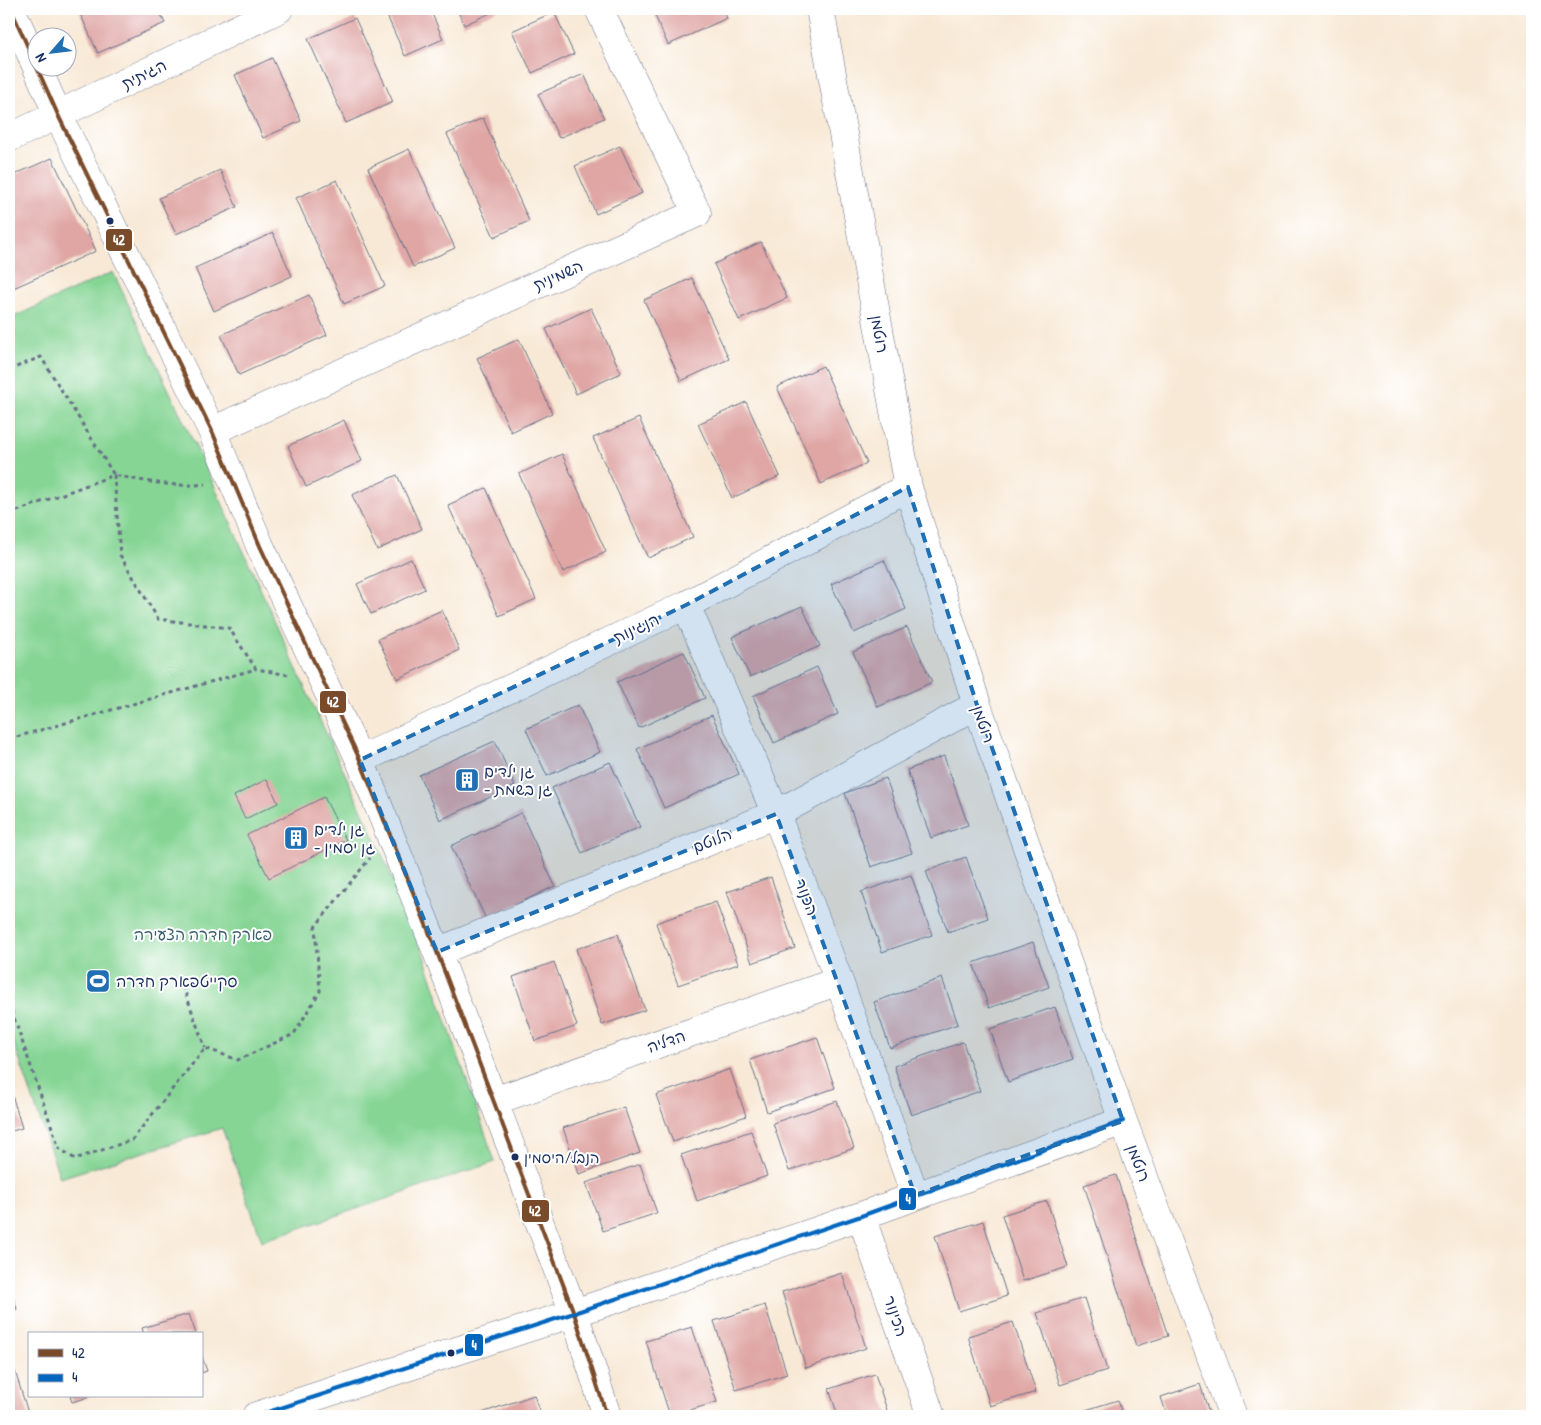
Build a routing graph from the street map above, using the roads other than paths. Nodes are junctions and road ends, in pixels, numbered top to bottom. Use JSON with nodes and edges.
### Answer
{"nodes":[{"id":1,"x":11,"y":9,"type":"edge"},
{"id":2,"x":279,"y":9,"type":"edge"},
{"id":3,"x":599,"y":9,"type":"edge"},
{"id":4,"x":820,"y":9,"type":"edge"},
{"id":5,"x":58,"y":115,"type":"junction"},
{"id":6,"x":9,"y":138,"type":"edge"},
{"id":7,"x":212,"y":431,"type":"junction"},
{"id":8,"x":908,"y":487,"type":"junction"},
{"id":9,"x":686,"y":605,"type":"junction"},
{"id":10,"x":977,"y":706,"type":"junction"},
{"id":11,"x":360,"y":760,"type":"junction"},
{"id":12,"x":776,"y":814,"type":"junction"},
{"id":13,"x":437,"y":952,"type":"junction"},
{"id":14,"x":839,"y":981,"type":"junction"},
{"id":15,"x":494,"y":1101,"type":"junction"},
{"id":16,"x":1124,"y":1121,"type":"junction"},
{"id":17,"x":915,"y":1195,"type":"junction"},
{"id":18,"x":861,"y":1216,"type":"junction"},
{"id":19,"x":574,"y":1314,"type":"junction"},
{"id":20,"x":256,"y":1416,"type":"edge"},
{"id":21,"x":607,"y":1416,"type":"edge"},
{"id":22,"x":931,"y":1416,"type":"edge"},
{"id":23,"x":1233,"y":1416,"type":"edge"}],
"edges":[{"from":1,"to":5,"type":"street"},
{"from":2,"to":5,"type":"street","name":"הגיתית"},
{"from":3,"to":7,"type":"street","name":"השמינית"},
{"from":4,"to":8,"type":"street","name":"רוטמן"},
{"from":5,"to":6,"type":"street","name":"הגיתית"},
{"from":5,"to":7,"type":"street"},
{"from":7,"to":11,"type":"street"},
{"from":8,"to":9,"type":"street","name":"הנגינות"},
{"from":8,"to":10,"type":"street","name":"רוטמן"},
{"from":9,"to":11,"type":"street","name":"הנגינות"},
{"from":9,"to":12,"type":"street","name":"הכנור"},
{"from":10,"to":12,"type":"street","name":"הלוטם"},
{"from":10,"to":16,"type":"street","name":"רוטמן"},
{"from":11,"to":13,"type":"street"},
{"from":12,"to":13,"type":"street","name":"הלוטם"},
{"from":12,"to":14,"type":"street","name":"הכנור"},
{"from":13,"to":15,"type":"street"},
{"from":14,"to":15,"type":"street","name":"הדליה"},
{"from":14,"to":17,"type":"street","name":"הכנור"},
{"from":15,"to":19,"type":"street"},
{"from":16,"to":17,"type":"street"},
{"from":16,"to":23,"type":"street","name":"רוטמן"},
{"from":17,"to":18,"type":"street"},
{"from":18,"to":19,"type":"street"},
{"from":18,"to":22,"type":"street","name":"הכינור"},
{"from":19,"to":20,"type":"street"},
{"from":19,"to":21,"type":"street"}]}
